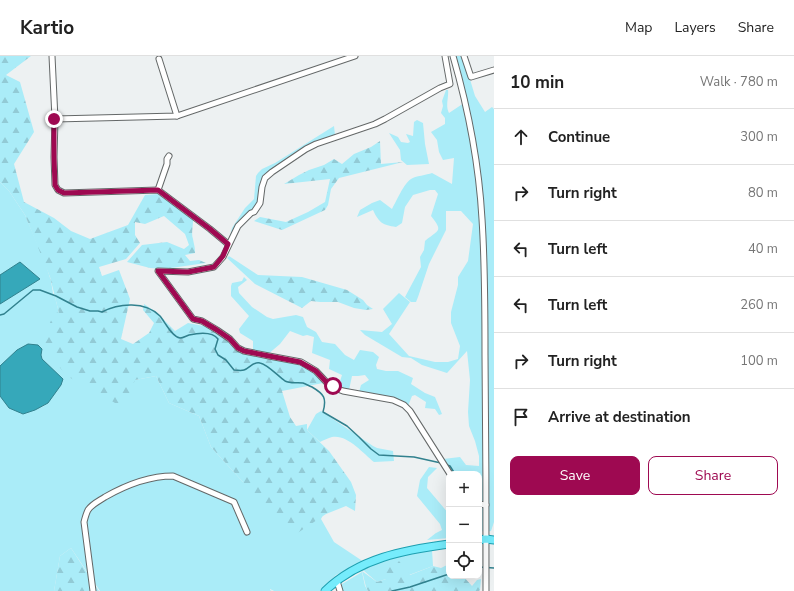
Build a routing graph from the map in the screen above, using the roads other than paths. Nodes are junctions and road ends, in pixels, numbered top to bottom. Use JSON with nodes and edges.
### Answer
{"nodes":[{"id":1,"x":52,"y":56,"type":"edge"},
{"id":2,"x":355,"y":56,"type":"edge"},
{"id":3,"x":445,"y":56,"type":"edge"},
{"id":4,"x":453,"y":56,"type":"edge"},
{"id":5,"x":464,"y":56,"type":"edge"},
{"id":6,"x":159,"y":58,"type":"dead end"},
{"id":7,"x":494,"y":70,"type":"edge"},
{"id":8,"x":177,"y":116,"type":"junction"},
{"id":9,"x":54,"y":119,"type":"junction"},
{"id":10,"x":169,"y":156,"type":"dead end"},
{"id":11,"x":158,"y":190,"type":"junction"},
{"id":12,"x":228,"y":244,"type":"junction"},
{"id":13,"x":448,"y":471,"type":"edge"},
{"id":14,"x":482,"y":504,"type":"edge"},
{"id":15,"x":486,"y":505,"type":"junction"},
{"id":16,"x":246,"y":532,"type":"dead end"},
{"id":17,"x":483,"y":540,"type":"edge"},
{"id":18,"x":494,"y":540,"type":"edge"},
{"id":19,"x":446,"y":544,"type":"edge"},
{"id":20,"x":337,"y":581,"type":"junction"},
{"id":21,"x":485,"y":590,"type":"edge"},
{"id":22,"x":93,"y":591,"type":"edge"},
{"id":23,"x":325,"y":591,"type":"edge"},
{"id":24,"x":340,"y":591,"type":"edge"}],
"edges":[{"from":1,"to":9,"type":"street"},
{"from":2,"to":8,"type":"street"},
{"from":3,"to":12,"type":"street"},
{"from":4,"to":15,"type":"street"},
{"from":5,"to":7,"type":"street"},
{"from":6,"to":8,"type":"street"},
{"from":8,"to":9,"type":"street"},
{"from":9,"to":11,"type":"street"},
{"from":10,"to":11,"type":"street"},
{"from":11,"to":12,"type":"street"},
{"from":12,"to":13,"type":"street"},
{"from":14,"to":15,"type":"street"},
{"from":15,"to":17,"type":"street"},
{"from":16,"to":22,"type":"street"},
{"from":17,"to":18,"type":"main road"},
{"from":17,"to":21,"type":"street"},
{"from":19,"to":20,"type":"main road"},
{"from":20,"to":23,"type":"main road"},
{"from":20,"to":24,"type":"street"}]}
